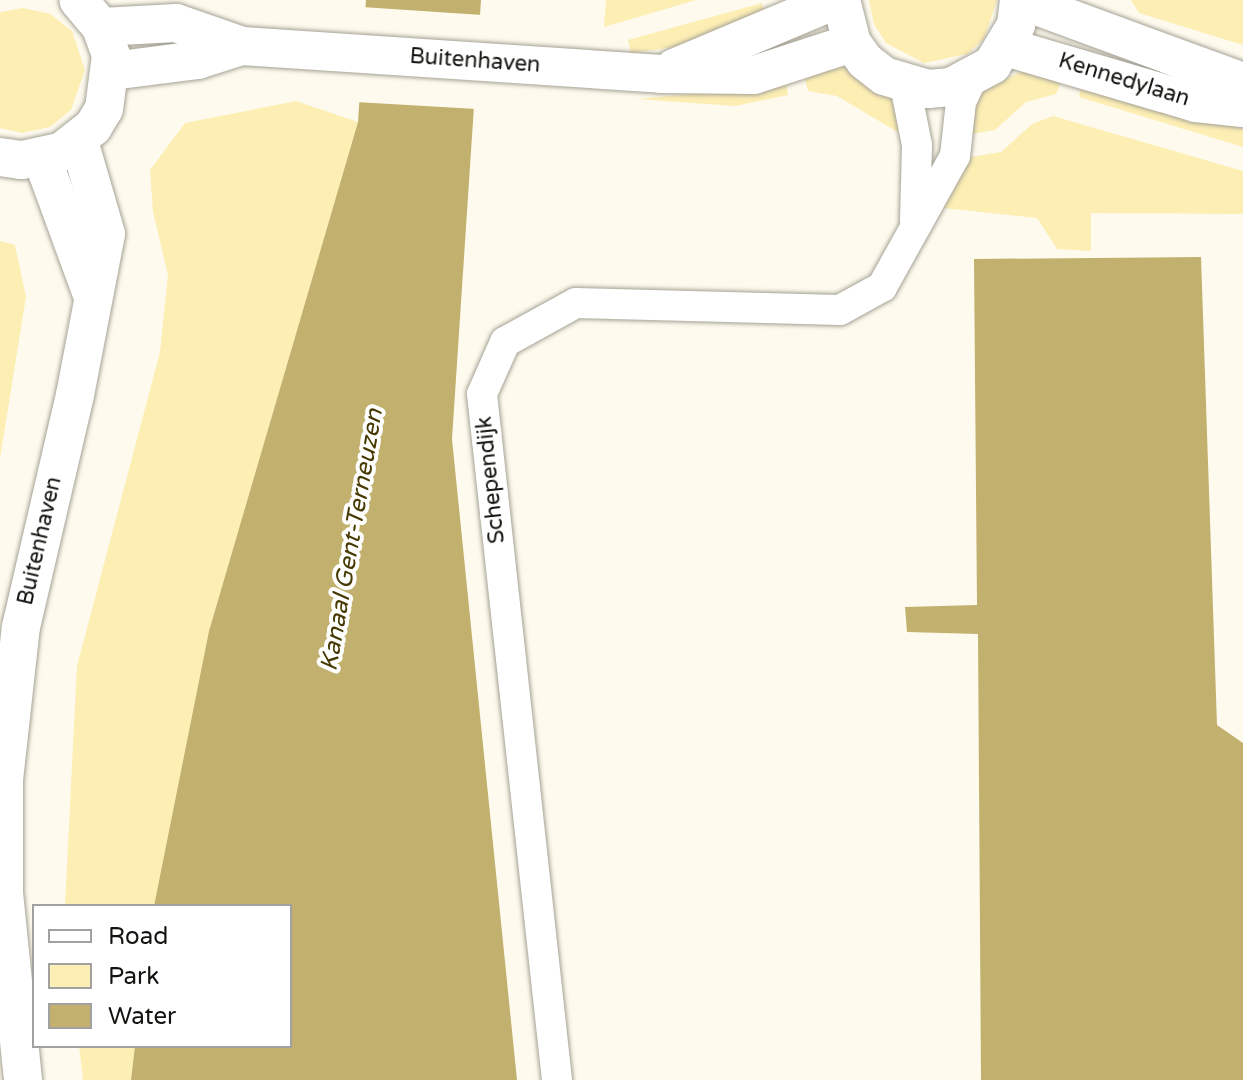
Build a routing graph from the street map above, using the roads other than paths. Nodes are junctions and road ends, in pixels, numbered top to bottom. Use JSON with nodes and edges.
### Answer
{"nodes":[{"id":1,"x":839,"y":0,"type":"edge"},
{"id":2,"x":1020,"y":0,"type":"edge"},
{"id":3,"x":89,"y":13,"type":"edge"},
{"id":4,"x":852,"y":43,"type":"junction"},
{"id":5,"x":242,"y":46,"type":"junction"},
{"id":6,"x":1006,"y":47,"type":"junction"},
{"id":7,"x":112,"y":71,"type":"junction"},
{"id":8,"x":661,"y":74,"type":"junction"},
{"id":9,"x":972,"y":78,"type":"junction"},
{"id":10,"x":1243,"y":82,"type":"edge"},
{"id":11,"x":905,"y":85,"type":"junction"},
{"id":12,"x":1243,"y":108,"type":"edge"},
{"id":13,"x":79,"y":141,"type":"junction"},
{"id":14,"x":0,"y":157,"type":"edge"},
{"id":15,"x":42,"y":158,"type":"junction"},
{"id":16,"x":915,"y":229,"type":"junction"},
{"id":17,"x":91,"y":292,"type":"junction"},
{"id":18,"x":23,"y":1080,"type":"edge"},
{"id":19,"x":557,"y":1080,"type":"edge"}],
"edges":[{"from":1,"to":4,"type":"main road"},
{"from":1,"to":8,"type":"main road","name":"Buitenhaven"},
{"from":2,"to":6,"type":"main road"},
{"from":2,"to":10,"type":"main road","name":"Kennedylaan"},
{"from":3,"to":5,"type":"main road","name":"Buitenhaven"},
{"from":3,"to":7,"type":"main road"},
{"from":4,"to":8,"type":"main road","name":"Buitenhaven"},
{"from":4,"to":11,"type":"main road"},
{"from":5,"to":7,"type":"main road","name":"Buitenhaven"},
{"from":5,"to":8,"type":"main road","name":"Buitenhaven"},
{"from":6,"to":9,"type":"main road"},
{"from":6,"to":12,"type":"main road","name":"Kennedylaan"},
{"from":7,"to":13,"type":"main road"},
{"from":9,"to":11,"type":"main road"},
{"from":9,"to":16,"type":"street","name":"Schependijk"},
{"from":11,"to":16,"type":"street","name":"Schependijk"},
{"from":13,"to":15,"type":"main road"},
{"from":13,"to":17,"type":"main road","name":"Buitenhaven"},
{"from":14,"to":15,"type":"main road"},
{"from":15,"to":17,"type":"main road","name":"Buitenhaven"},
{"from":16,"to":19,"type":"street","name":"Schependijk"},
{"from":17,"to":18,"type":"main road","name":"Buitenhaven"}]}
